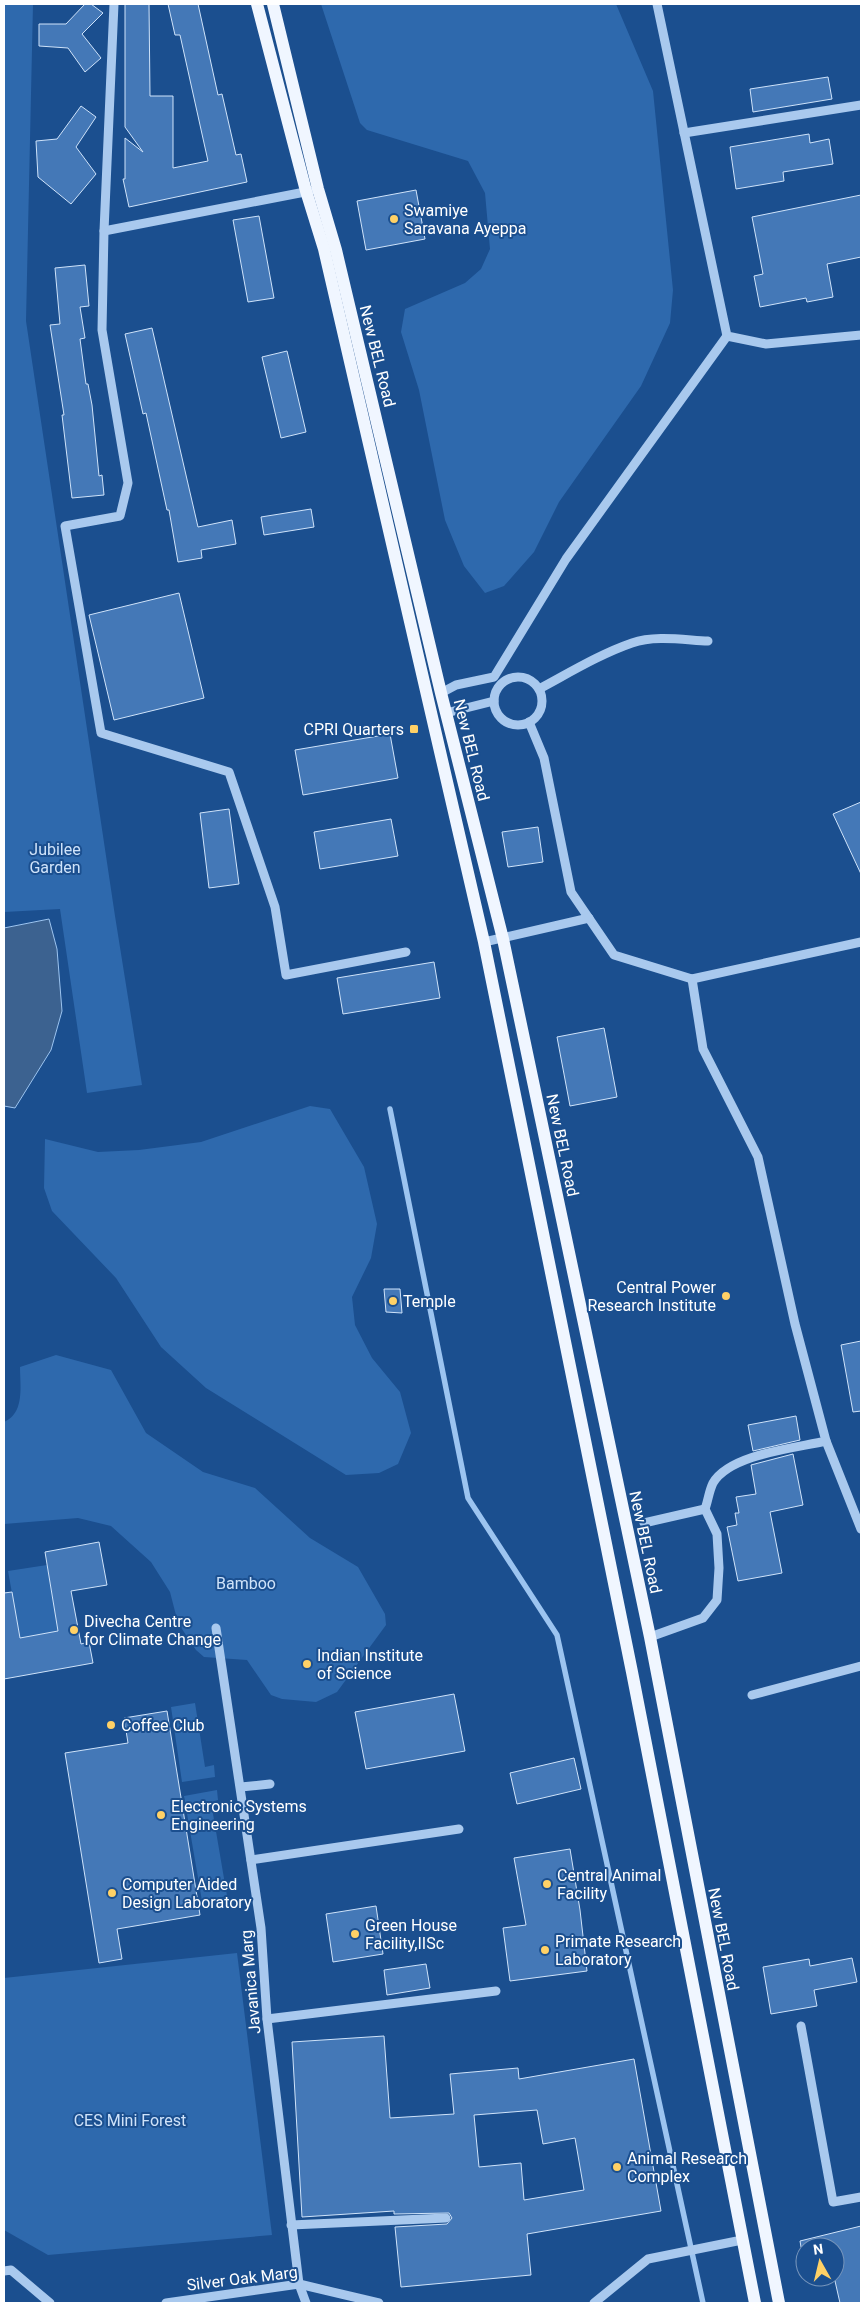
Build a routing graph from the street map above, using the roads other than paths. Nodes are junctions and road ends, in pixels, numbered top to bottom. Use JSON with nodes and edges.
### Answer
{"nodes":[{"id":1,"x":114,"y":4,"type":"edge"},
{"id":2,"x":257,"y":4,"type":"edge"},
{"id":3,"x":273,"y":4,"type":"edge"},
{"id":4,"x":657,"y":4,"type":"edge"},
{"id":5,"x":861,"y":105,"type":"edge"},
{"id":6,"x":684,"y":133,"type":"junction"},
{"id":7,"x":312,"y":190,"type":"junction"},
{"id":8,"x":104,"y":231,"type":"junction"},
{"id":9,"x":861,"y":335,"type":"edge"},
{"id":10,"x":727,"y":336,"type":"junction"},
{"id":11,"x":708,"y":641,"type":"dead end"},
{"id":12,"x":539,"y":689,"type":"junction"},
{"id":13,"x":440,"y":693,"type":"junction"},
{"id":14,"x":494,"y":701,"type":"junction"},
{"id":15,"x":446,"y":713,"type":"junction"},
{"id":16,"x":529,"y":722,"type":"junction"},
{"id":17,"x":589,"y":918,"type":"junction"},
{"id":18,"x":503,"y":939,"type":"junction"},
{"id":19,"x":484,"y":942,"type":"junction"},
{"id":20,"x":861,"y":942,"type":"edge"},
{"id":21,"x":406,"y":952,"type":"dead end"},
{"id":22,"x":692,"y":979,"type":"junction"},
{"id":23,"x":826,"y":1441,"type":"junction"},
{"id":24,"x":705,"y":1509,"type":"junction"},
{"id":25,"x":644,"y":1523,"type":"dead end"},
{"id":26,"x":861,"y":1529,"type":"edge"},
{"id":27,"x":216,"y":1628,"type":"dead end"},
{"id":28,"x":650,"y":1637,"type":"junction"},
{"id":29,"x":861,"y":1666,"type":"edge"},
{"id":30,"x":752,"y":1695,"type":"dead end"},
{"id":31,"x":270,"y":1784,"type":"dead end"},
{"id":32,"x":240,"y":1787,"type":"junction"},
{"id":33,"x":459,"y":1829,"type":"dead end"},
{"id":34,"x":251,"y":1860,"type":"junction"},
{"id":35,"x":496,"y":1991,"type":"dead end"},
{"id":36,"x":267,"y":2020,"type":"junction"},
{"id":37,"x":801,"y":2026,"type":"dead end"},
{"id":38,"x":861,"y":2197,"type":"edge"},
{"id":39,"x":446,"y":2218,"type":"dead end"},
{"id":40,"x":291,"y":2225,"type":"junction"},
{"id":41,"x":742,"y":2240,"type":"junction"},
{"id":42,"x":4,"y":2270,"type":"edge"},
{"id":43,"x":299,"y":2284,"type":"junction"},
{"id":44,"x":50,"y":2303,"type":"edge"},
{"id":45,"x":166,"y":2303,"type":"edge"},
{"id":46,"x":306,"y":2303,"type":"edge"},
{"id":47,"x":380,"y":2303,"type":"edge"},
{"id":48,"x":594,"y":2303,"type":"edge"},
{"id":49,"x":755,"y":2303,"type":"edge"},
{"id":50,"x":779,"y":2303,"type":"edge"}],
"edges":[{"from":1,"to":8,"type":"lane"},
{"from":2,"to":7,"type":"main road","name":"New BEL Road"},
{"from":3,"to":7,"type":"main road","name":"New BEL Road"},
{"from":4,"to":6,"type":"lane"},
{"from":5,"to":6,"type":"lane"},
{"from":6,"to":10,"type":"lane"},
{"from":7,"to":8,"type":"lane"},
{"from":7,"to":13,"type":"main road","name":"New BEL Road"},
{"from":7,"to":19,"type":"main road","name":"New BEL Road"},
{"from":8,"to":21,"type":"lane"},
{"from":9,"to":10,"type":"lane"},
{"from":10,"to":13,"type":"lane"},
{"from":11,"to":12,"type":"lane"},
{"from":12,"to":14,"type":"lane"},
{"from":12,"to":16,"type":"lane"},
{"from":13,"to":15,"type":"main road","name":"New BEL Road"},
{"from":14,"to":15,"type":"lane"},
{"from":14,"to":16,"type":"lane"},
{"from":15,"to":18,"type":"main road","name":"New BEL Road"},
{"from":16,"to":17,"type":"lane"},
{"from":17,"to":18,"type":"lane"},
{"from":17,"to":22,"type":"lane"},
{"from":18,"to":19,"type":"lane"},
{"from":18,"to":28,"type":"main road","name":"New BEL Road"},
{"from":19,"to":41,"type":"main road","name":"New BEL Road"},
{"from":20,"to":22,"type":"lane"},
{"from":22,"to":23,"type":"lane"},
{"from":23,"to":24,"type":"lane"},
{"from":23,"to":26,"type":"lane"},
{"from":24,"to":25,"type":"lane"},
{"from":24,"to":28,"type":"lane"},
{"from":27,"to":32,"type":"lane","name":"Javanica Marg"},
{"from":28,"to":50,"type":"main road","name":"New BEL Road"},
{"from":29,"to":30,"type":"lane"},
{"from":31,"to":32,"type":"lane"},
{"from":32,"to":34,"type":"lane","name":"Javanica Marg"},
{"from":33,"to":34,"type":"lane"},
{"from":34,"to":36,"type":"lane","name":"Javanica Marg"},
{"from":35,"to":36,"type":"lane"},
{"from":36,"to":40,"type":"lane","name":"Javanica Marg"},
{"from":37,"to":38,"type":"lane"},
{"from":39,"to":40,"type":"lane"},
{"from":40,"to":43,"type":"lane","name":"Javanica Marg"},
{"from":41,"to":48,"type":"lane"},
{"from":41,"to":49,"type":"main road"},
{"from":42,"to":44,"type":"lane"},
{"from":43,"to":45,"type":"lane","name":"Silver Oak Marg"},
{"from":43,"to":46,"type":"lane","name":"Javanica Marg"},
{"from":43,"to":47,"type":"lane","name":"Silver Oak Marg"}]}
